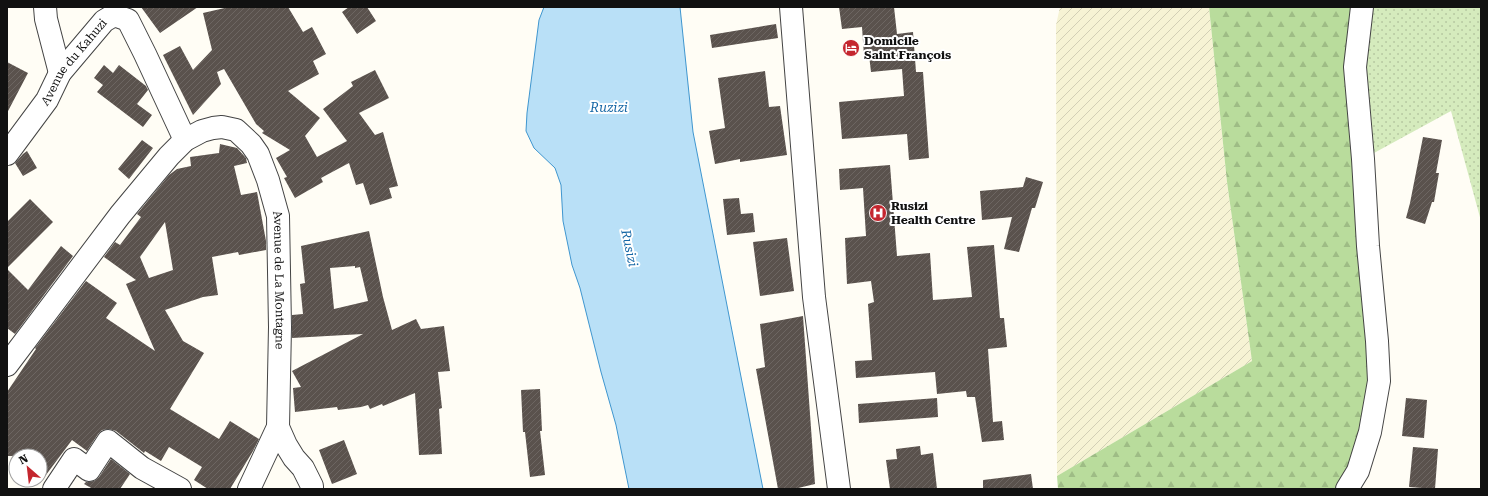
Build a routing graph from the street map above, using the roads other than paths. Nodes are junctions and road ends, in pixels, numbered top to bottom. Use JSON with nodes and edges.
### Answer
{"nodes":[{"id":1,"x":45,"y":7,"type":"edge"},
{"id":2,"x":791,"y":7,"type":"edge"},
{"id":3,"x":1362,"y":7,"type":"edge"},
{"id":4,"x":60,"y":73,"type":"junction"},
{"id":5,"x":185,"y":140,"type":"junction"},
{"id":6,"x":7,"y":154,"type":"edge"},
{"id":7,"x":7,"y":365,"type":"edge"},
{"id":8,"x":278,"y":427,"type":"junction"},
{"id":9,"x":54,"y":489,"type":"edge"},
{"id":10,"x":180,"y":489,"type":"edge"},
{"id":11,"x":249,"y":489,"type":"edge"},
{"id":12,"x":312,"y":489,"type":"edge"},
{"id":13,"x":839,"y":489,"type":"edge"},
{"id":14,"x":1347,"y":489,"type":"edge"}],
"edges":[{"from":1,"to":4,"type":"street"},
{"from":2,"to":13,"type":"street"},
{"from":3,"to":14,"type":"street"},
{"from":4,"to":5,"type":"street","name":"Avenue du Kahuzi"},
{"from":4,"to":6,"type":"street","name":"Avenue du Kahuzi"},
{"from":5,"to":7,"type":"street"},
{"from":5,"to":8,"type":"street","name":"Avenue de La Montagne"},
{"from":8,"to":11,"type":"street","name":"Avenue de La Montagne"},
{"from":8,"to":12,"type":"street"},
{"from":9,"to":10,"type":"street"}]}
